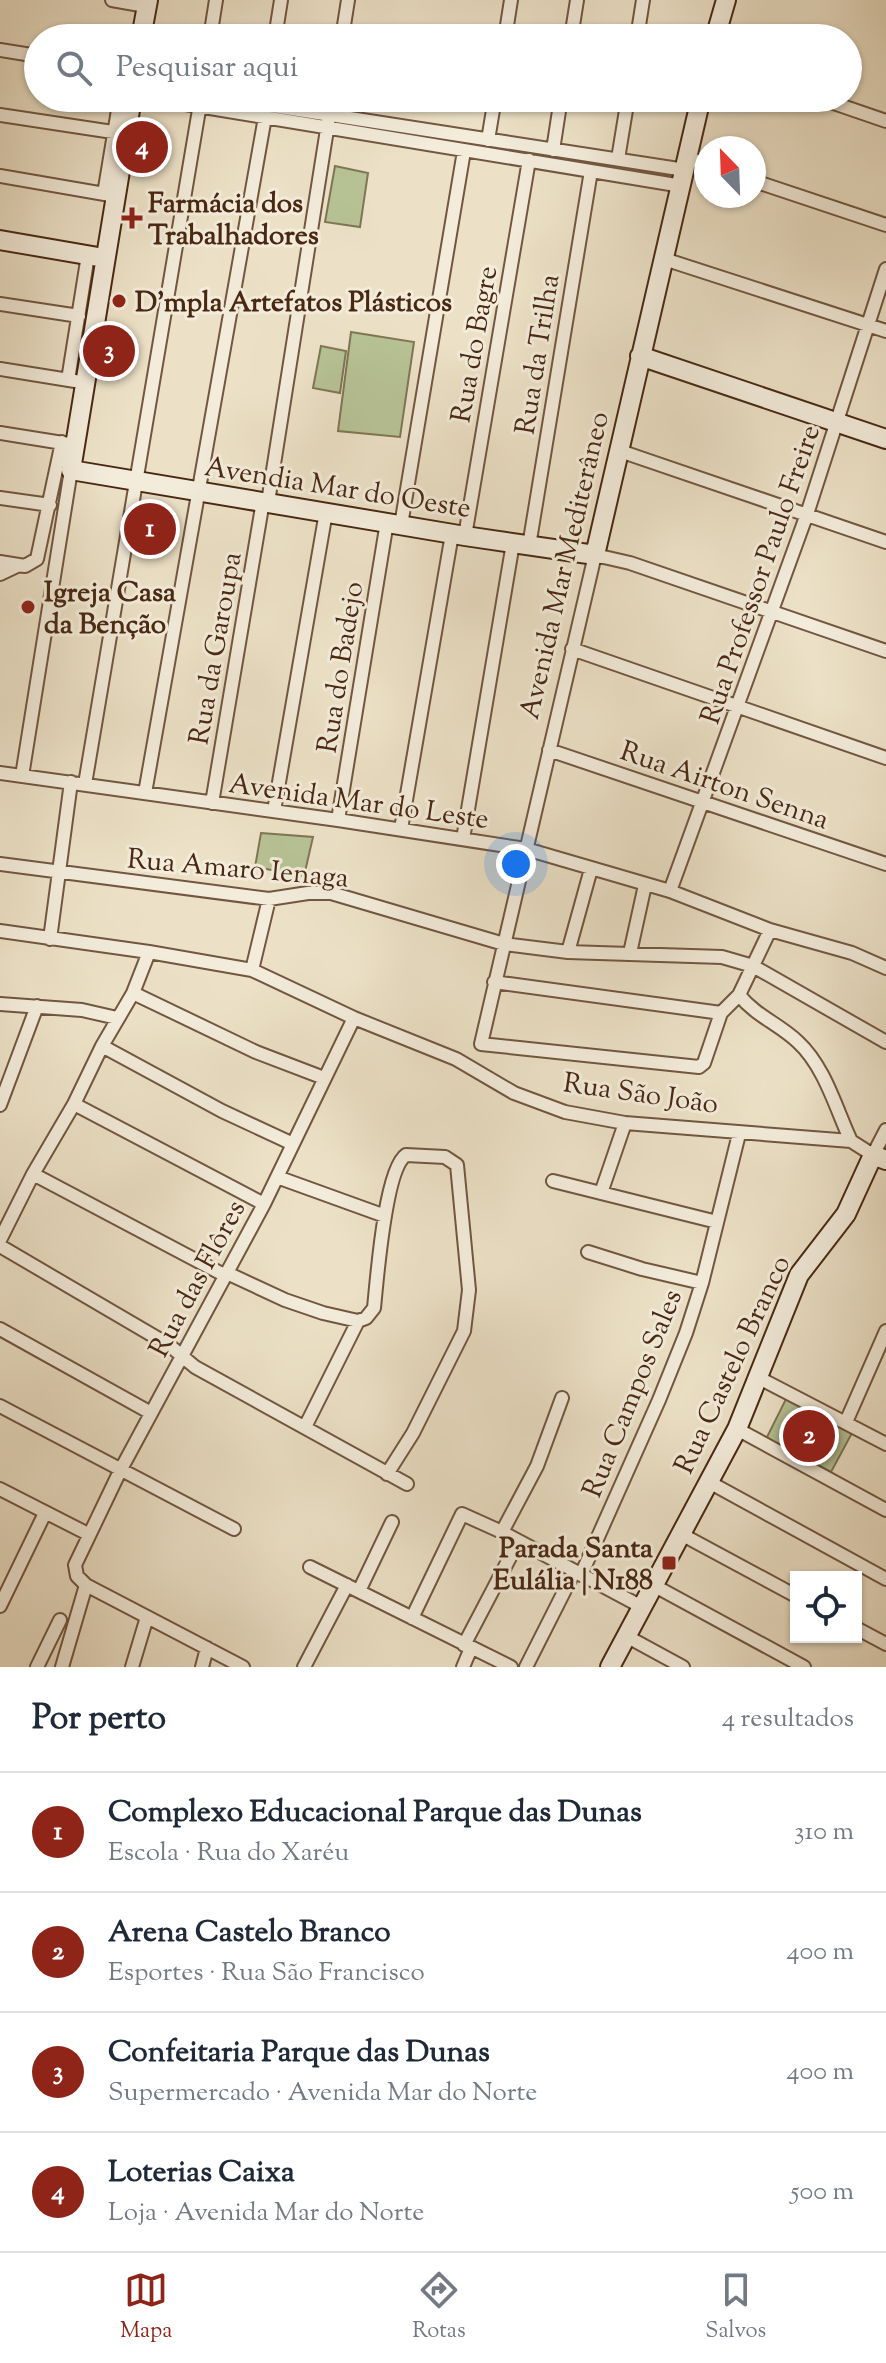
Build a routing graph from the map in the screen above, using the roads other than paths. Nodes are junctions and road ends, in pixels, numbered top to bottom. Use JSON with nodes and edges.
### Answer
{"nodes":[{"id":1,"x":112,"y":0,"type":"edge"},
{"id":2,"x":216,"y":0,"type":"edge"},
{"id":3,"x":281,"y":0,"type":"edge"},
{"id":4,"x":348,"y":0,"type":"edge"},
{"id":5,"x":511,"y":0,"type":"edge"},
{"id":6,"x":577,"y":0,"type":"edge"},
{"id":7,"x":643,"y":0,"type":"edge"},
{"id":8,"x":726,"y":0,"type":"edge"},
{"id":9,"x":139,"y":2,"type":"edge"},
{"id":10,"x":140,"y":24,"type":"edge"},
{"id":11,"x":212,"y":24,"type":"edge"},
{"id":12,"x":277,"y":24,"type":"edge"},
{"id":13,"x":344,"y":24,"type":"edge"},
{"id":14,"x":507,"y":24,"type":"edge"},
{"id":15,"x":573,"y":24,"type":"edge"},
{"id":16,"x":639,"y":24,"type":"edge"},
{"id":17,"x":719,"y":24,"type":"edge"},
{"id":18,"x":0,"y":50,"type":"edge"},
{"id":19,"x":24,"y":54,"type":"edge"},
{"id":20,"x":120,"y":112,"type":"edge"},
{"id":21,"x":127,"y":112,"type":"edge"},
{"id":22,"x":198,"y":112,"type":"edge"},
{"id":23,"x":264,"y":112,"type":"edge"},
{"id":24,"x":288,"y":112,"type":"edge"},
{"id":25,"x":330,"y":112,"type":"edge"},
{"id":26,"x":493,"y":112,"type":"edge"},
{"id":27,"x":559,"y":112,"type":"edge"},
{"id":28,"x":626,"y":112,"type":"edge"},
{"id":29,"x":699,"y":112,"type":"edge"},
{"id":30,"x":860,"y":112,"type":"edge"},
{"id":31,"x":0,"y":115,"type":"edge"},
{"id":32,"x":329,"y":121,"type":"junction"},
{"id":33,"x":886,"y":121,"type":"edge"},
{"id":34,"x":120,"y":133,"type":"junction"},
{"id":35,"x":488,"y":140,"type":"junction"},
{"id":36,"x":553,"y":150,"type":"junction"},
{"id":37,"x":464,"y":151,"type":"junction"},
{"id":38,"x":618,"y":159,"type":"junction"},
{"id":39,"x":529,"y":160,"type":"junction"},
{"id":40,"x":690,"y":170,"type":"edge"},
{"id":41,"x":591,"y":171,"type":"junction"},
{"id":42,"x":0,"y":176,"type":"edge"},
{"id":43,"x":766,"y":185,"type":"edge"},
{"id":44,"x":110,"y":195,"type":"junction"},
{"id":45,"x":886,"y":225,"type":"edge"},
{"id":46,"x":0,"y":240,"type":"edge"},
{"id":47,"x":96,"y":256,"type":"junction"},
{"id":48,"x":664,"y":259,"type":"junction"},
{"id":49,"x":886,"y":269,"type":"edge"},
{"id":50,"x":0,"y":304,"type":"edge"},
{"id":51,"x":79,"y":316,"type":"junction"},
{"id":52,"x":869,"y":325,"type":"junction"},
{"id":53,"x":886,"y":331,"type":"edge"},
{"id":54,"x":640,"y":356,"type":"junction"},
{"id":55,"x":0,"y":369,"type":"edge"},
{"id":56,"x":77,"y":382,"type":"junction"},
{"id":57,"x":837,"y":421,"type":"junction"},
{"id":58,"x":0,"y":433,"type":"edge"},
{"id":59,"x":886,"y":439,"type":"edge"},
{"id":60,"x":69,"y":444,"type":"junction"},
{"id":61,"x":620,"y":451,"type":"junction"},
{"id":62,"x":71,"y":470,"type":"junction"},
{"id":63,"x":137,"y":481,"type":"junction"},
{"id":64,"x":199,"y":492,"type":"junction"},
{"id":65,"x":0,"y":498,"type":"edge"},
{"id":66,"x":266,"y":502,"type":"junction"},
{"id":67,"x":50,"y":505,"type":"junction"},
{"id":68,"x":326,"y":512,"type":"junction"},
{"id":69,"x":807,"y":514,"type":"junction"},
{"id":70,"x":394,"y":523,"type":"junction"},
{"id":71,"x":458,"y":535,"type":"junction"},
{"id":72,"x":886,"y":542,"type":"edge"},
{"id":73,"x":521,"y":544,"type":"junction"},
{"id":74,"x":595,"y":555,"type":"junction"},
{"id":75,"x":0,"y":562,"type":"edge"},
{"id":76,"x":22,"y":566,"type":"junction"},
{"id":77,"x":0,"y":574,"type":"edge"},
{"id":78,"x":772,"y":610,"type":"junction"},
{"id":79,"x":572,"y":649,"type":"junction"},
{"id":80,"x":886,"y":651,"type":"edge"},
{"id":81,"x":738,"y":708,"type":"junction"},
{"id":82,"x":549,"y":750,"type":"junction"},
{"id":83,"x":886,"y":758,"type":"edge"},
{"id":84,"x":0,"y":773,"type":"edge"},
{"id":85,"x":22,"y":776,"type":"junction"},
{"id":86,"x":71,"y":782,"type":"junction"},
{"id":87,"x":85,"y":784,"type":"junction"},
{"id":88,"x":145,"y":793,"type":"junction"},
{"id":89,"x":704,"y":801,"type":"junction"},
{"id":90,"x":212,"y":803,"type":"junction"},
{"id":91,"x":274,"y":811,"type":"junction"},
{"id":92,"x":338,"y":820,"type":"junction"},
{"id":93,"x":401,"y":829,"type":"junction"},
{"id":94,"x":463,"y":839,"type":"junction"},
{"id":95,"x":526,"y":849,"type":"junction"},
{"id":96,"x":0,"y":864,"type":"edge"},
{"id":97,"x":886,"y":864,"type":"edge"},
{"id":98,"x":591,"y":869,"type":"junction"},
{"id":99,"x":59,"y":873,"type":"junction"},
{"id":100,"x":645,"y":885,"type":"junction"},
{"id":101,"x":670,"y":891,"type":"junction"},
{"id":102,"x":269,"y":899,"type":"junction"},
{"id":103,"x":770,"y":930,"type":"junction"},
{"id":104,"x":0,"y":931,"type":"edge"},
{"id":105,"x":50,"y":939,"type":"junction"},
{"id":106,"x":504,"y":944,"type":"junction"},
{"id":107,"x":149,"y":952,"type":"junction"},
{"id":108,"x":568,"y":952,"type":"junction"},
{"id":109,"x":630,"y":953,"type":"junction"},
{"id":110,"x":753,"y":966,"type":"junction"},
{"id":111,"x":886,"y":968,"type":"edge"},
{"id":112,"x":252,"y":970,"type":"junction"},
{"id":113,"x":494,"y":982,"type":"junction"},
{"id":114,"x":133,"y":993,"type":"junction"},
{"id":115,"x":739,"y":995,"type":"junction"},
{"id":116,"x":0,"y":1004,"type":"edge"},
{"id":117,"x":37,"y":1006,"type":"junction"},
{"id":118,"x":721,"y":1013,"type":"junction"},
{"id":119,"x":117,"y":1018,"type":"junction"},
{"id":120,"x":354,"y":1018,"type":"junction"},
{"id":121,"x":886,"y":1042,"type":"edge"},
{"id":122,"x":481,"y":1044,"type":"joint"},
{"id":123,"x":102,"y":1046,"type":"junction"},
{"id":124,"x":324,"y":1078,"type":"junction"},
{"id":125,"x":74,"y":1104,"type":"junction"},
{"id":126,"x":0,"y":1105,"type":"edge"},
{"id":127,"x":625,"y":1123,"type":"junction"},
{"id":128,"x":886,"y":1130,"type":"edge"},
{"id":129,"x":739,"y":1134,"type":"junction"},
{"id":130,"x":851,"y":1141,"type":"junction"},
{"id":131,"x":293,"y":1144,"type":"junction"},
{"id":132,"x":880,"y":1158,"type":"edge"},
{"id":133,"x":33,"y":1174,"type":"junction"},
{"id":134,"x":277,"y":1177,"type":"junction"},
{"id":135,"x":553,"y":1181,"type":"dead end"},
{"id":136,"x":601,"y":1193,"type":"junction"},
{"id":137,"x":264,"y":1204,"type":"junction"},
{"id":138,"x":385,"y":1216,"type":"junction"},
{"id":139,"x":717,"y":1222,"type":"junction"},
{"id":140,"x":0,"y":1240,"type":"edge"},
{"id":141,"x":0,"y":1246,"type":"edge"},
{"id":142,"x":588,"y":1252,"type":"dead end"},
{"id":143,"x":226,"y":1275,"type":"junction"},
{"id":144,"x":702,"y":1283,"type":"junction"},
{"id":145,"x":358,"y":1321,"type":"junction"},
{"id":146,"x":0,"y":1329,"type":"edge"},
{"id":147,"x":886,"y":1331,"type":"edge"},
{"id":148,"x":182,"y":1356,"type":"junction"},
{"id":149,"x":880,"y":1362,"type":"edge"},
{"id":150,"x":759,"y":1378,"type":"junction"},
{"id":151,"x":562,"y":1398,"type":"dead end"},
{"id":152,"x":0,"y":1406,"type":"edge"},
{"id":153,"x":151,"y":1413,"type":"junction"},
{"id":154,"x":846,"y":1422,"type":"junction"},
{"id":155,"x":305,"y":1427,"type":"junction"},
{"id":156,"x":737,"y":1429,"type":"junction"},
{"id":157,"x":886,"y":1444,"type":"edge"},
{"id":158,"x":120,"y":1471,"type":"junction"},
{"id":159,"x":387,"y":1474,"type":"junction"},
{"id":160,"x":709,"y":1482,"type":"junction"},
{"id":161,"x":407,"y":1484,"type":"dead end"},
{"id":162,"x":0,"y":1489,"type":"edge"},
{"id":163,"x":886,"y":1510,"type":"edge"},
{"id":164,"x":45,"y":1513,"type":"junction"},
{"id":165,"x":392,"y":1522,"type":"dead end"},
{"id":166,"x":234,"y":1529,"type":"dead end"},
{"id":167,"x":502,"y":1532,"type":"junction"},
{"id":168,"x":88,"y":1534,"type":"junction"},
{"id":169,"x":681,"y":1534,"type":"junction"},
{"id":170,"x":518,"y":1542,"type":"junction"},
{"id":171,"x":310,"y":1567,"type":"dead end"},
{"id":172,"x":577,"y":1573,"type":"junction"},
{"id":173,"x":886,"y":1579,"type":"edge"},
{"id":174,"x":86,"y":1585,"type":"junction"},
{"id":175,"x":653,"y":1585,"type":"junction"},
{"id":176,"x":353,"y":1588,"type":"junction"},
{"id":177,"x":790,"y":1593,"type":"edge"},
{"id":178,"x":0,"y":1606,"type":"edge"},
{"id":179,"x":642,"y":1607,"type":"junction"},
{"id":180,"x":147,"y":1617,"type":"junction"},
{"id":181,"x":412,"y":1618,"type":"junction"},
{"id":182,"x":60,"y":1620,"type":"dead end"},
{"id":183,"x":862,"y":1631,"type":"edge"},
{"id":184,"x":626,"y":1636,"type":"junction"},
{"id":185,"x":886,"y":1644,"type":"edge"},
{"id":186,"x":468,"y":1646,"type":"junction"},
{"id":187,"x":207,"y":1648,"type":"junction"},
{"id":188,"x":37,"y":1667,"type":"edge"},
{"id":189,"x":62,"y":1667,"type":"edge"},
{"id":190,"x":132,"y":1667,"type":"edge"},
{"id":191,"x":202,"y":1667,"type":"edge"},
{"id":192,"x":243,"y":1667,"type":"edge"},
{"id":193,"x":304,"y":1667,"type":"edge"},
{"id":194,"x":463,"y":1667,"type":"edge"},
{"id":195,"x":511,"y":1667,"type":"edge"},
{"id":196,"x":526,"y":1667,"type":"edge"},
{"id":197,"x":610,"y":1667,"type":"edge"},
{"id":198,"x":683,"y":1667,"type":"edge"},
{"id":199,"x":804,"y":1667,"type":"edge"}],
"edges":[{"from":1,"to":9,"type":"street"},
{"from":2,"to":11,"type":"street"},
{"from":3,"to":12,"type":"street"},
{"from":4,"to":13,"type":"street"},
{"from":5,"to":14,"type":"street"},
{"from":6,"to":15,"type":"street"},
{"from":7,"to":16,"type":"street"},
{"from":8,"to":17,"type":"street"},
{"from":9,"to":10,"type":"street"},
{"from":18,"to":19,"type":"street"},
{"from":20,"to":34,"type":"street"},
{"from":21,"to":34,"type":"street"},
{"from":22,"to":63,"type":"street"},
{"from":23,"to":64,"type":"street"},
{"from":24,"to":32,"type":"street"},
{"from":25,"to":32,"type":"street","name":"Rua da Garoupa"},
{"from":26,"to":35,"type":"street"},
{"from":27,"to":36,"type":"street"},
{"from":28,"to":38,"type":"street"},
{"from":29,"to":40,"type":"street","name":"Avenida Mar Mediterâneo"},
{"from":30,"to":33,"type":"street"},
{"from":31,"to":34,"type":"street"},
{"from":32,"to":35,"type":"street"},
{"from":32,"to":37,"type":"street"},
{"from":32,"to":66,"type":"street","name":"Rua da Garoupa"},
{"from":34,"to":44,"type":"street"},
{"from":35,"to":36,"type":"street"},
{"from":36,"to":38,"type":"street"},
{"from":37,"to":39,"type":"street"},
{"from":37,"to":70,"type":"street","name":"Rua do Badejo"},
{"from":38,"to":40,"type":"street"},
{"from":39,"to":41,"type":"street"},
{"from":39,"to":71,"type":"street","name":"Rua do Bagre"},
{"from":40,"to":41,"type":"street"},
{"from":40,"to":48,"type":"street","name":"Avenida Mar Mediterâneo"},
{"from":41,"to":73,"type":"street","name":"Rua da Trilha"},
{"from":42,"to":44,"type":"street"},
{"from":43,"to":45,"type":"street"},
{"from":44,"to":47,"type":"street"},
{"from":46,"to":47,"type":"street"},
{"from":47,"to":51,"type":"street"},
{"from":47,"to":56,"type":"street"},
{"from":48,"to":52,"type":"street"},
{"from":48,"to":54,"type":"street","name":"Avenida Mar Mediterâneo"},
{"from":49,"to":52,"type":"street","name":"Rua Professor Paulo Freire"},
{"from":50,"to":51,"type":"street"},
{"from":51,"to":56,"type":"street"},
{"from":52,"to":53,"type":"street"},
{"from":52,"to":57,"type":"street","name":"Rua Professor Paulo Freire"},
{"from":54,"to":57,"type":"street"},
{"from":54,"to":61,"type":"street","name":"Avenida Mar Mediterâneo"},
{"from":55,"to":56,"type":"street"},
{"from":56,"to":60,"type":"street"},
{"from":57,"to":59,"type":"street"},
{"from":57,"to":69,"type":"street","name":"Rua Professor Paulo Freire"},
{"from":58,"to":60,"type":"street"},
{"from":60,"to":62,"type":"street"},
{"from":60,"to":67,"type":"street"},
{"from":61,"to":69,"type":"street"},
{"from":61,"to":74,"type":"street","name":"Avenida Mar Mediterâneo"},
{"from":62,"to":63,"type":"street","name":"Avendia Mar do Oeste"},
{"from":62,"to":85,"type":"street"},
{"from":63,"to":64,"type":"street","name":"Avendia Mar do Oeste"},
{"from":63,"to":87,"type":"street"},
{"from":64,"to":66,"type":"street","name":"Avendia Mar do Oeste"},
{"from":64,"to":88,"type":"street"},
{"from":65,"to":67,"type":"street"},
{"from":66,"to":68,"type":"street","name":"Avendia Mar do Oeste"},
{"from":66,"to":90,"type":"street","name":"Rua da Garoupa"},
{"from":67,"to":76,"type":"street"},
{"from":68,"to":70,"type":"street","name":"Avendia Mar do Oeste"},
{"from":68,"to":91,"type":"street"},
{"from":69,"to":72,"type":"street"},
{"from":69,"to":78,"type":"street","name":"Rua Professor Paulo Freire"},
{"from":70,"to":71,"type":"street","name":"Avendia Mar do Oeste"},
{"from":70,"to":92,"type":"street","name":"Rua do Badejo"},
{"from":71,"to":73,"type":"street","name":"Avendia Mar do Oeste"},
{"from":71,"to":93,"type":"street","name":"Rua do Bagre"},
{"from":73,"to":74,"type":"street","name":"Avendia Mar do Oeste"},
{"from":73,"to":94,"type":"street","name":"Rua da Trilha"},
{"from":74,"to":78,"type":"street"},
{"from":74,"to":79,"type":"street","name":"Avenida Mar Mediterâneo"},
{"from":75,"to":76,"type":"street"},
{"from":76,"to":77,"type":"street"},
{"from":78,"to":80,"type":"street"},
{"from":78,"to":81,"type":"street","name":"Rua Professor Paulo Freire"},
{"from":79,"to":81,"type":"street"},
{"from":79,"to":82,"type":"street","name":"Avenida Mar Mediterâneo"},
{"from":81,"to":83,"type":"street"},
{"from":81,"to":89,"type":"street","name":"Rua Professor Paulo Freire"},
{"from":82,"to":89,"type":"street","name":"Rua Airton Senna"},
{"from":82,"to":95,"type":"street","name":"Avenida Mar Mediterâneo"},
{"from":84,"to":85,"type":"street","name":"Avenida Mar do Leste"},
{"from":85,"to":86,"type":"street","name":"Avenida Mar do Leste"},
{"from":86,"to":87,"type":"street","name":"Avenida Mar do Leste"},
{"from":86,"to":99,"type":"street"},
{"from":87,"to":88,"type":"street","name":"Avenida Mar do Leste"},
{"from":88,"to":90,"type":"street","name":"Avenida Mar do Leste"},
{"from":89,"to":97,"type":"street","name":"Rua Airton Senna"},
{"from":89,"to":101,"type":"street","name":"Rua Professor Paulo Freire"},
{"from":90,"to":91,"type":"street","name":"Avenida Mar do Leste"},
{"from":91,"to":92,"type":"street","name":"Avenida Mar do Leste"},
{"from":92,"to":93,"type":"street","name":"Avenida Mar do Leste"},
{"from":93,"to":94,"type":"street","name":"Avenida Mar do Leste"},
{"from":94,"to":95,"type":"street","name":"Avenida Mar do Leste"},
{"from":95,"to":98,"type":"street","name":"Avenida Mar do Leste"},
{"from":95,"to":106,"type":"street","name":"Avenida Mar Mediterâneo"},
{"from":96,"to":99,"type":"street","name":"Rua Amaro Ienaga"},
{"from":98,"to":100,"type":"street","name":"Avenida Mar do Leste"},
{"from":98,"to":108,"type":"street"},
{"from":99,"to":102,"type":"street","name":"Rua Amaro Ienaga"},
{"from":99,"to":105,"type":"street"},
{"from":100,"to":101,"type":"street","name":"Avenida Mar do Leste"},
{"from":100,"to":109,"type":"street"},
{"from":101,"to":103,"type":"street","name":"Avenida Mar do Leste"},
{"from":102,"to":106,"type":"street","name":"Rua Amaro Ienaga"},
{"from":102,"to":112,"type":"street"},
{"from":103,"to":110,"type":"street"},
{"from":103,"to":111,"type":"street","name":"Avenida Mar do Leste"},
{"from":104,"to":105,"type":"street","name":"Rua São João"},
{"from":105,"to":107,"type":"street","name":"Rua São João"},
{"from":106,"to":108,"type":"street","name":"Rua Amaro Ienaga"},
{"from":106,"to":113,"type":"street","name":"Avenida Mar Mediterâneo"},
{"from":107,"to":112,"type":"street","name":"Rua São João"},
{"from":107,"to":114,"type":"street"},
{"from":108,"to":109,"type":"street","name":"Rua Amaro Ienaga"},
{"from":109,"to":110,"type":"street","name":"Rua Amaro Ienaga"},
{"from":110,"to":115,"type":"street"},
{"from":110,"to":121,"type":"street","name":"Rua Amaro Ienaga"},
{"from":112,"to":120,"type":"street","name":"Rua São João"},
{"from":113,"to":118,"type":"street"},
{"from":113,"to":122,"type":"street","name":"Avenida Mar Mediterâneo"},
{"from":114,"to":119,"type":"street"},
{"from":114,"to":124,"type":"street"},
{"from":115,"to":118,"type":"street"},
{"from":115,"to":130,"type":"street"},
{"from":116,"to":117,"type":"street"},
{"from":117,"to":119,"type":"street"},
{"from":117,"to":126,"type":"street"},
{"from":118,"to":122,"type":"street","name":"Rua São João"},
{"from":119,"to":123,"type":"street"},
{"from":120,"to":124,"type":"street","name":"Rua das Flôres"},
{"from":120,"to":127,"type":"street","name":"Rua São João"},
{"from":123,"to":125,"type":"street"},
{"from":123,"to":131,"type":"street"},
{"from":124,"to":131,"type":"street","name":"Rua das Flôres"},
{"from":125,"to":133,"type":"street"},
{"from":125,"to":137,"type":"street"},
{"from":127,"to":129,"type":"street","name":"Rua São João"},
{"from":127,"to":136,"type":"street"},
{"from":128,"to":132,"type":"street","name":"Rua Castelo Branco"},
{"from":129,"to":130,"type":"street","name":"Rua São João"},
{"from":129,"to":139,"type":"street","name":"Rua Campos Sales"},
{"from":130,"to":132,"type":"street","name":"Rua São João"},
{"from":131,"to":134,"type":"street","name":"Rua das Flôres"},
{"from":132,"to":150,"type":"street","name":"Rua Castelo Branco"},
{"from":133,"to":140,"type":"street"},
{"from":133,"to":143,"type":"street"},
{"from":134,"to":137,"type":"street","name":"Rua das Flôres"},
{"from":134,"to":138,"type":"street"},
{"from":135,"to":136,"type":"street"},
{"from":136,"to":139,"type":"street"},
{"from":137,"to":143,"type":"street","name":"Rua das Flôres"},
{"from":138,"to":145,"type":"street"},
{"from":138,"to":159,"type":"street"},
{"from":139,"to":144,"type":"street","name":"Rua Campos Sales"},
{"from":141,"to":148,"type":"street"},
{"from":142,"to":144,"type":"street"},
{"from":143,"to":145,"type":"street"},
{"from":143,"to":148,"type":"street","name":"Rua das Flôres"},
{"from":144,"to":172,"type":"street","name":"Rua Campos Sales"},
{"from":145,"to":155,"type":"street"},
{"from":146,"to":153,"type":"street"},
{"from":147,"to":149,"type":"street"},
{"from":148,"to":153,"type":"street","name":"Rua das Flôres"},
{"from":148,"to":155,"type":"street"},
{"from":149,"to":154,"type":"street"},
{"from":150,"to":154,"type":"street"},
{"from":150,"to":156,"type":"street","name":"Rua Castelo Branco"},
{"from":151,"to":167,"type":"street"},
{"from":152,"to":158,"type":"street"},
{"from":153,"to":158,"type":"street","name":"Rua das Flôres"},
{"from":154,"to":157,"type":"street"},
{"from":155,"to":159,"type":"street"},
{"from":156,"to":160,"type":"street","name":"Rua Castelo Branco"},
{"from":156,"to":163,"type":"street"},
{"from":158,"to":166,"type":"street"},
{"from":158,"to":168,"type":"street","name":"Rua das Flôres"},
{"from":159,"to":161,"type":"street"},
{"from":160,"to":169,"type":"street","name":"Rua Castelo Branco"},
{"from":160,"to":173,"type":"street"},
{"from":162,"to":164,"type":"street"},
{"from":164,"to":168,"type":"street"},
{"from":164,"to":178,"type":"street"},
{"from":165,"to":176,"type":"street"},
{"from":167,"to":170,"type":"street"},
{"from":167,"to":181,"type":"street"},
{"from":168,"to":174,"type":"street","name":"Rua das Flôres"},
{"from":169,"to":175,"type":"street","name":"Rua Castelo Branco"},
{"from":169,"to":177,"type":"street"},
{"from":170,"to":172,"type":"street"},
{"from":170,"to":186,"type":"street"},
{"from":171,"to":176,"type":"street"},
{"from":172,"to":179,"type":"street"},
{"from":172,"to":196,"type":"street","name":"Rua Campos Sales"},
{"from":174,"to":180,"type":"street"},
{"from":174,"to":189,"type":"street"},
{"from":175,"to":179,"type":"street","name":"Rua Castelo Branco"},
{"from":175,"to":199,"type":"street"},
{"from":176,"to":181,"type":"street"},
{"from":176,"to":193,"type":"street"},
{"from":179,"to":184,"type":"street","name":"Rua Castelo Branco"},
{"from":180,"to":187,"type":"street"},
{"from":180,"to":190,"type":"street"},
{"from":181,"to":186,"type":"street"},
{"from":182,"to":188,"type":"street"},
{"from":183,"to":185,"type":"street"},
{"from":184,"to":197,"type":"street","name":"Rua Castelo Branco"},
{"from":184,"to":198,"type":"street"},
{"from":186,"to":194,"type":"street"},
{"from":186,"to":195,"type":"street"},
{"from":187,"to":191,"type":"street"},
{"from":187,"to":192,"type":"street"}]}
